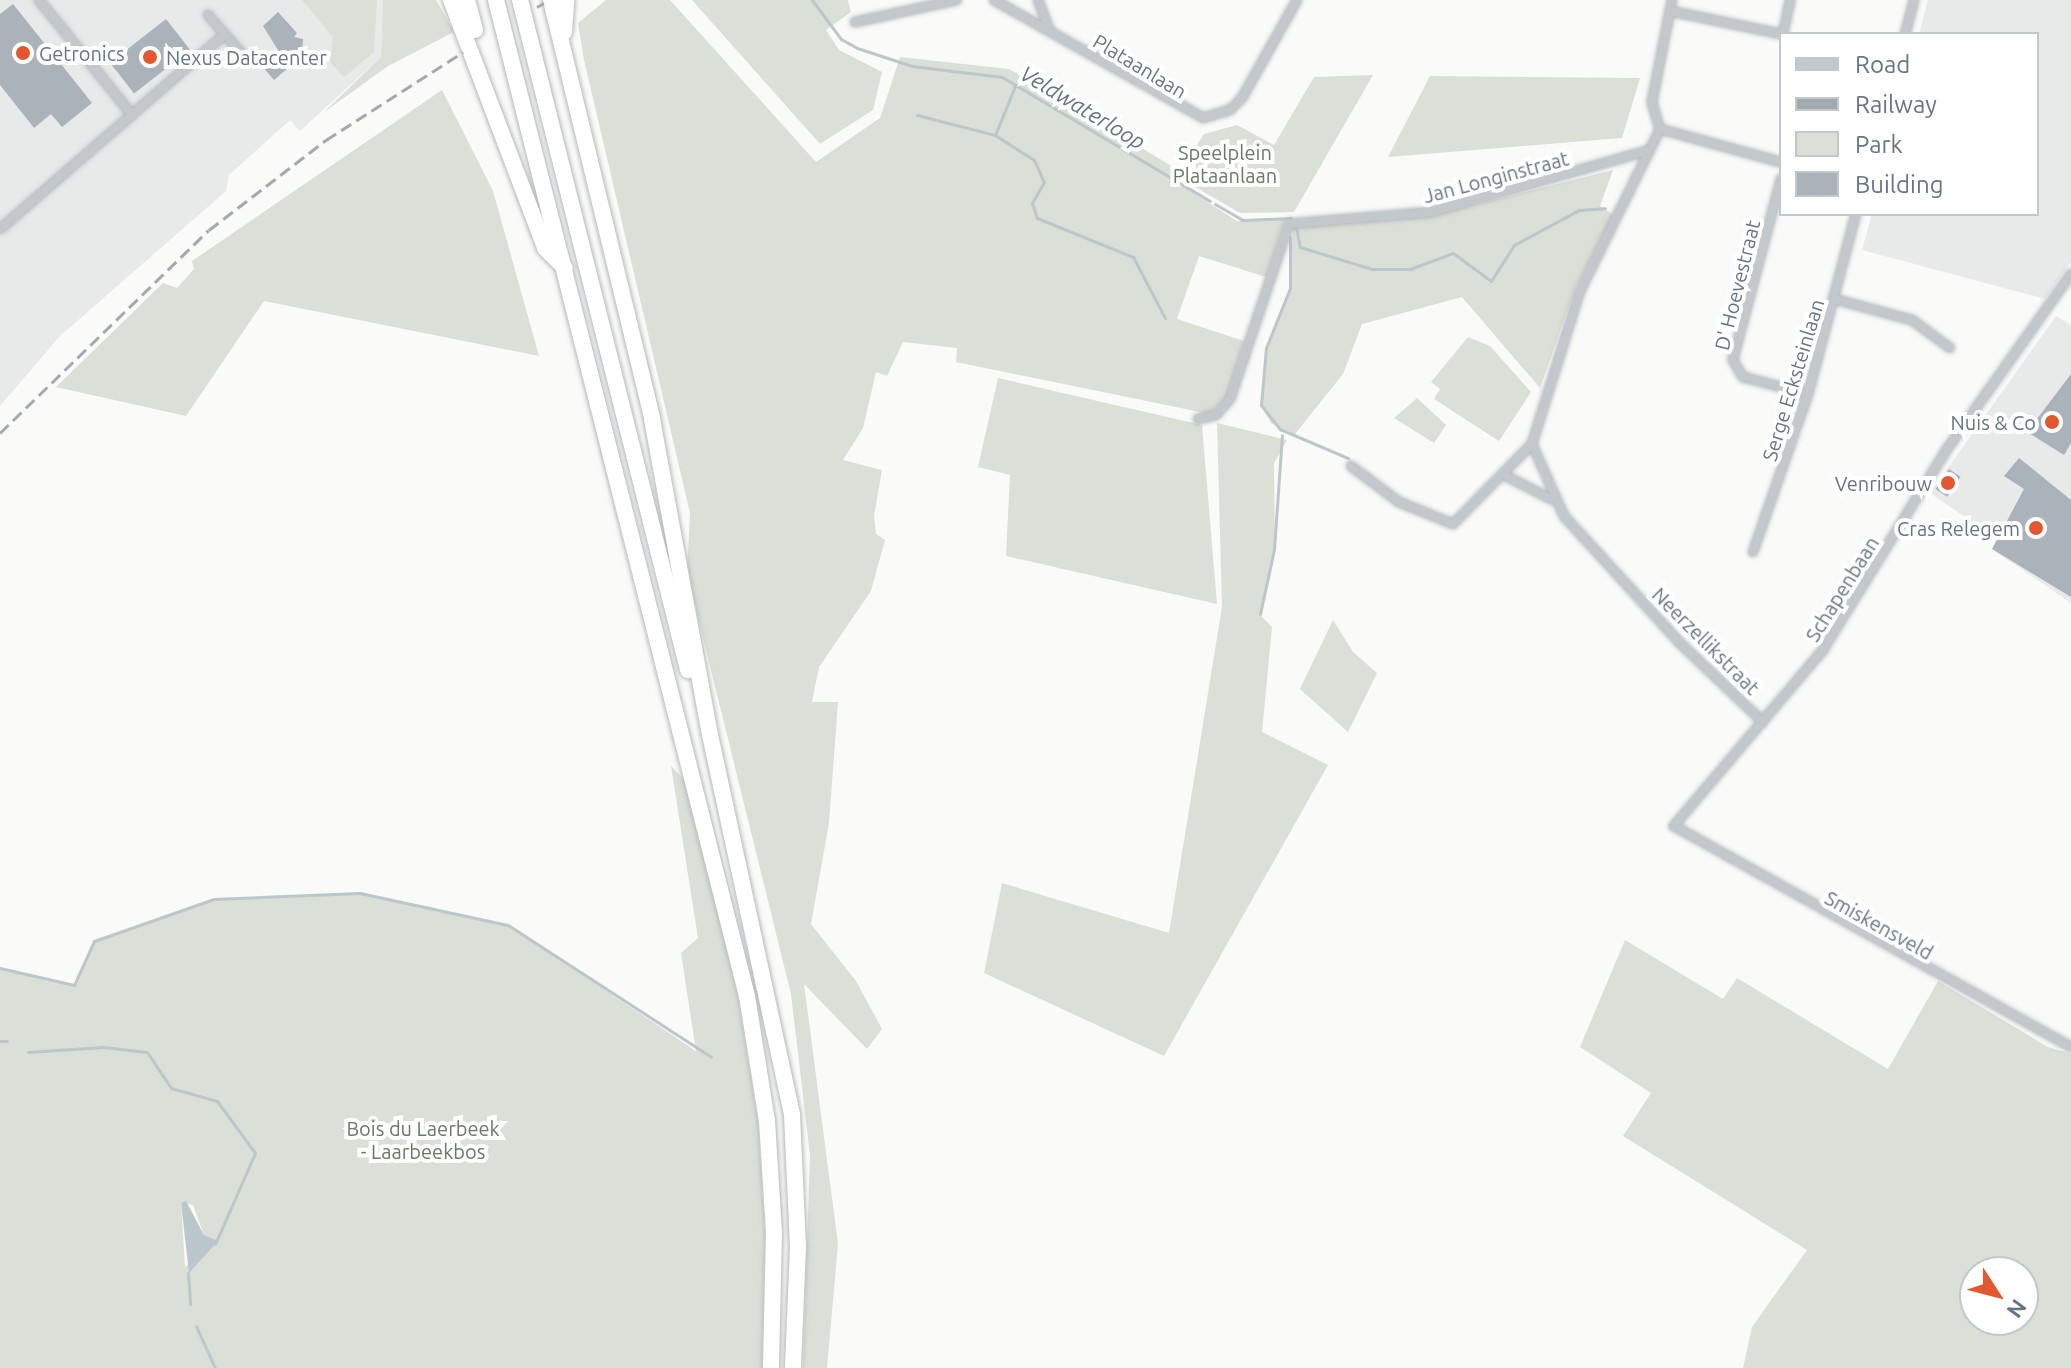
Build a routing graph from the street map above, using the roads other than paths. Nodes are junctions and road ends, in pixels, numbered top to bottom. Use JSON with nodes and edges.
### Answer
{"nodes":[{"id":1,"x":39,"y":0,"type":"edge"},
{"id":2,"x":451,"y":0,"type":"edge"},
{"id":3,"x":467,"y":0,"type":"edge"},
{"id":4,"x":496,"y":0,"type":"edge"},
{"id":5,"x":520,"y":0,"type":"edge"},
{"id":6,"x":551,"y":0,"type":"edge"},
{"id":7,"x":566,"y":0,"type":"edge"},
{"id":8,"x":957,"y":0,"type":"edge"},
{"id":9,"x":994,"y":0,"type":"edge"},
{"id":10,"x":1038,"y":0,"type":"edge"},
{"id":11,"x":1297,"y":0,"type":"edge"},
{"id":12,"x":1672,"y":0,"type":"edge"},
{"id":13,"x":1790,"y":0,"type":"edge"},
{"id":14,"x":1914,"y":0,"type":"edge"},
{"id":15,"x":1670,"y":11,"type":"junction"},
{"id":16,"x":208,"y":15,"type":"dead end"},
{"id":17,"x":855,"y":22,"type":"dead end"},
{"id":18,"x":1050,"y":29,"type":"junction"},
{"id":19,"x":1782,"y":32,"type":"edge"},
{"id":20,"x":1906,"y":32,"type":"edge"},
{"id":21,"x":1779,"y":33,"type":"edge"},
{"id":22,"x":225,"y":34,"type":"junction"},
{"id":23,"x":562,"y":41,"type":"junction"},
{"id":24,"x":241,"y":53,"type":"dead end"},
{"id":25,"x":481,"y":67,"type":"junction"},
{"id":26,"x":132,"y":115,"type":"junction"},
{"id":27,"x":1660,"y":129,"type":"junction"},
{"id":28,"x":1647,"y":151,"type":"junction"},
{"id":29,"x":1779,"y":161,"type":"edge"},
{"id":30,"x":1779,"y":187,"type":"edge"},
{"id":31,"x":1855,"y":216,"type":"edge"},
{"id":32,"x":0,"y":229,"type":"edge"},
{"id":33,"x":565,"y":269,"type":"junction"},
{"id":34,"x":2071,"y":274,"type":"edge"},
{"id":35,"x":1834,"y":299,"type":"junction"},
{"id":36,"x":1950,"y":348,"type":"dead end"},
{"id":37,"x":1808,"y":394,"type":"junction"},
{"id":38,"x":1198,"y":419,"type":"dead end"},
{"id":39,"x":1532,"y":444,"type":"junction"},
{"id":40,"x":1351,"y":466,"type":"dead end"},
{"id":41,"x":1506,"y":476,"type":"junction"},
{"id":42,"x":1552,"y":500,"type":"junction"},
{"id":43,"x":1753,"y":552,"type":"dead end"},
{"id":44,"x":1763,"y":722,"type":"junction"},
{"id":45,"x":710,"y":735,"type":"junction"},
{"id":46,"x":1674,"y":826,"type":"joint"},
{"id":47,"x":2071,"y":1047,"type":"edge"},
{"id":48,"x":771,"y":1368,"type":"edge"},
{"id":49,"x":793,"y":1368,"type":"edge"}],
"edges":[{"from":1,"to":26,"type":"street"},
{"from":2,"to":25,"type":"highway"},
{"from":3,"to":25,"type":"highway"},
{"from":4,"to":33,"type":"highway"},
{"from":5,"to":45,"type":"highway"},
{"from":6,"to":23,"type":"highway"},
{"from":7,"to":23,"type":"highway"},
{"from":8,"to":17,"type":"street"},
{"from":9,"to":18,"type":"street","name":"Plataanlaan"},
{"from":10,"to":18,"type":"street"},
{"from":11,"to":18,"type":"street","name":"Plataanlaan"},
{"from":12,"to":15,"type":"street"},
{"from":13,"to":19,"type":"street"},
{"from":14,"to":20,"type":"street"},
{"from":15,"to":21,"type":"street"},
{"from":15,"to":27,"type":"street"},
{"from":16,"to":22,"type":"street"},
{"from":22,"to":24,"type":"street"},
{"from":22,"to":26,"type":"street"},
{"from":23,"to":45,"type":"highway"},
{"from":25,"to":33,"type":"highway"},
{"from":26,"to":32,"type":"street"},
{"from":27,"to":28,"type":"street"},
{"from":27,"to":29,"type":"street"},
{"from":28,"to":38,"type":"street","name":"Jan Longinstraat"},
{"from":28,"to":39,"type":"street"},
{"from":30,"to":37,"type":"street","name":"D' Hoevestraat"},
{"from":31,"to":35,"type":"street","name":"Serge Ecksteinlaan"},
{"from":33,"to":48,"type":"highway"},
{"from":34,"to":44,"type":"street","name":"Schapenbaan"},
{"from":35,"to":36,"type":"street"},
{"from":35,"to":37,"type":"street","name":"Serge Ecksteinlaan"},
{"from":37,"to":43,"type":"street","name":"Serge Ecksteinlaan"},
{"from":39,"to":41,"type":"street"},
{"from":39,"to":42,"type":"street"},
{"from":40,"to":41,"type":"street"},
{"from":41,"to":42,"type":"street"},
{"from":42,"to":44,"type":"street","name":"Neerzellikstraat"},
{"from":44,"to":46,"type":"street","name":"Schapenbaan"},
{"from":45,"to":49,"type":"highway"},
{"from":46,"to":47,"type":"street","name":"Smiskensveld"}]}
